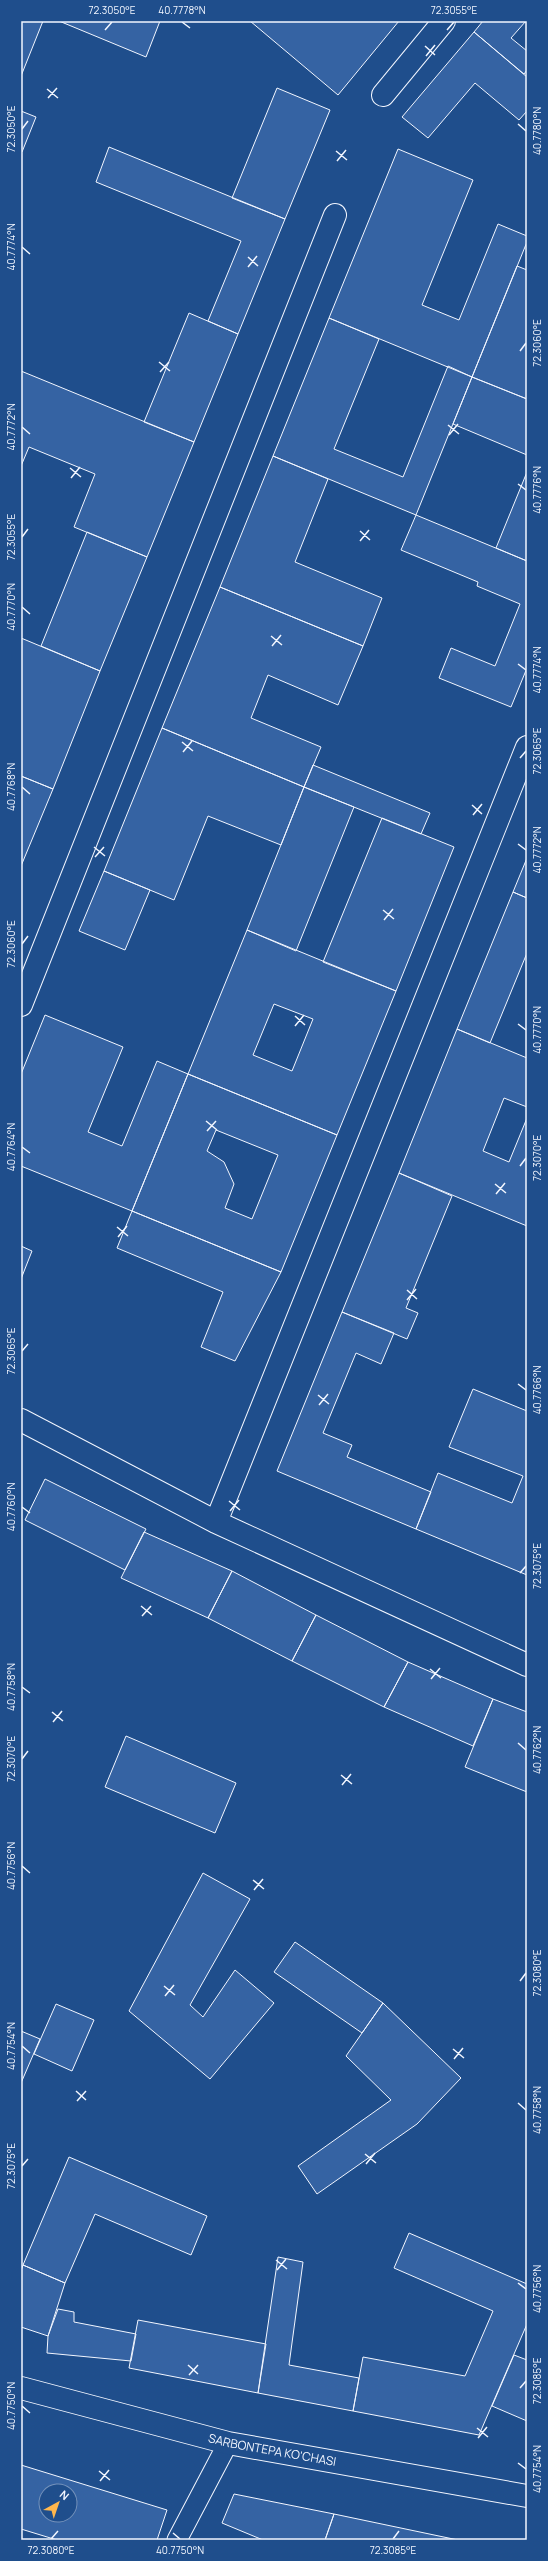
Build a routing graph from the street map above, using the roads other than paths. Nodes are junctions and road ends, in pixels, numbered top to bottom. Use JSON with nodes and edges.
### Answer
{"nodes":[{"id":1,"x":444,"y":21,"type":"edge"},
{"id":2,"x":383,"y":95,"type":"dead end"},
{"id":3,"x":334,"y":215,"type":"dead end"},
{"id":4,"x":527,"y":748,"type":"edge"},
{"id":5,"x":21,"y":1005,"type":"edge"},
{"id":6,"x":21,"y":1420,"type":"edge"},
{"id":7,"x":216,"y":1522,"type":"junction"},
{"id":8,"x":527,"y":1666,"type":"edge"},
{"id":9,"x":21,"y":2388,"type":"edge"},
{"id":10,"x":228,"y":2443,"type":"junction"},
{"id":11,"x":527,"y":2496,"type":"edge"},
{"id":12,"x":177,"y":2540,"type":"edge"}],
"edges":[{"from":1,"to":2,"type":"street"},
{"from":3,"to":5,"type":"street"},
{"from":4,"to":7,"type":"street"},
{"from":6,"to":7,"type":"street"},
{"from":7,"to":8,"type":"street"},
{"from":9,"to":10,"type":"street","name":"SARBONTEPA KO'CHASI"},
{"from":10,"to":11,"type":"street","name":"SARBONTEPA KO'CHASI"},
{"from":10,"to":12,"type":"lane"}]}
